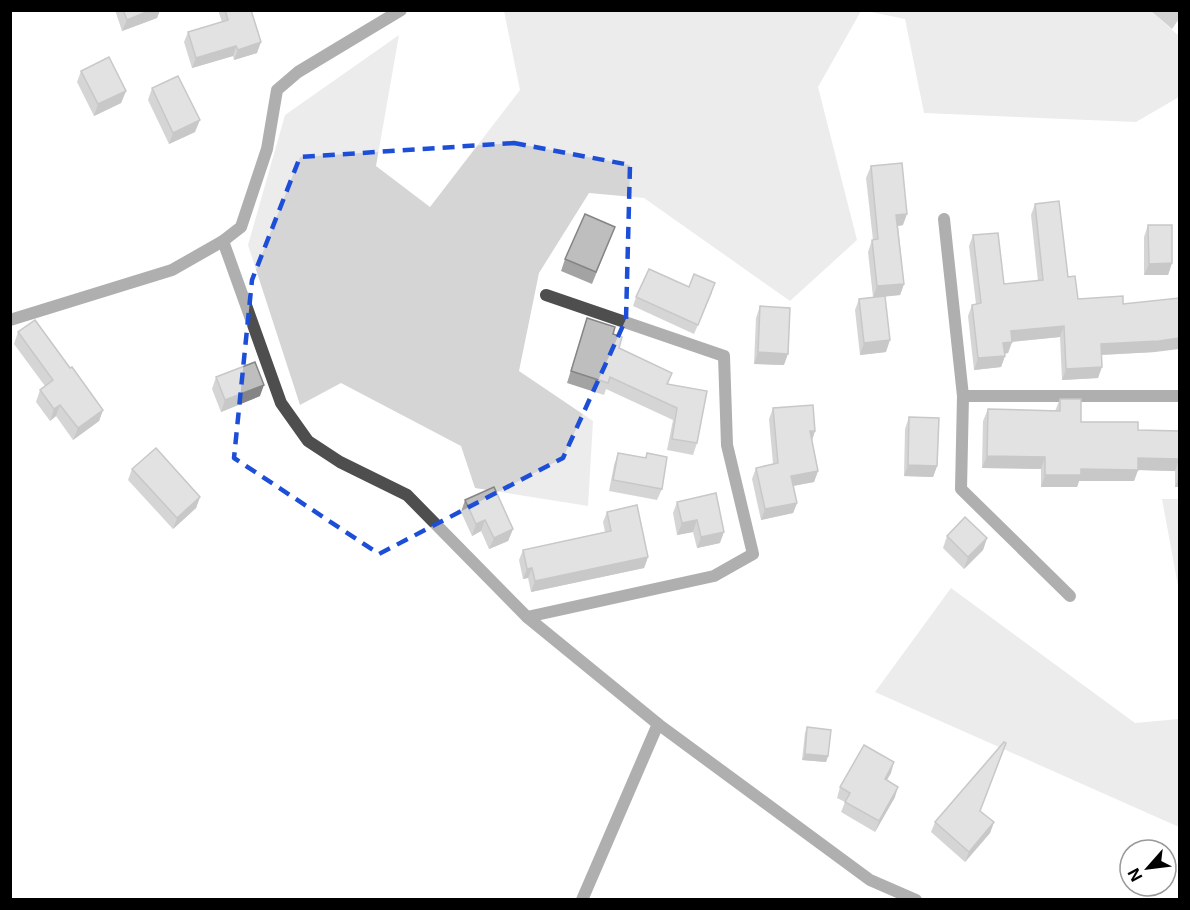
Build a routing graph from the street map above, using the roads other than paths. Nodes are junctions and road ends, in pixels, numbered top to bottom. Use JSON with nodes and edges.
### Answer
{"nodes":[{"id":1,"x":400,"y":10,"type":"edge"},
{"id":2,"x":944,"y":219,"type":"dead end"},
{"id":3,"x":223,"y":241,"type":"junction"},
{"id":4,"x":546,"y":295,"type":"dead end"},
{"id":5,"x":10,"y":320,"type":"edge"},
{"id":6,"x":963,"y":396,"type":"junction"},
{"id":7,"x":1179,"y":396,"type":"edge"},
{"id":8,"x":1070,"y":596,"type":"dead end"},
{"id":9,"x":527,"y":617,"type":"junction"},
{"id":10,"x":658,"y":724,"type":"junction"},
{"id":11,"x":582,"y":900,"type":"edge"},
{"id":12,"x":916,"y":900,"type":"edge"}],
"edges":[{"from":1,"to":3,"type":"street"},
{"from":2,"to":6,"type":"street"},
{"from":3,"to":5,"type":"street"},
{"from":3,"to":9,"type":"street"},
{"from":4,"to":9,"type":"street"},
{"from":6,"to":7,"type":"street"},
{"from":6,"to":8,"type":"street"},
{"from":9,"to":10,"type":"street"},
{"from":10,"to":11,"type":"street"},
{"from":10,"to":12,"type":"street"}]}
